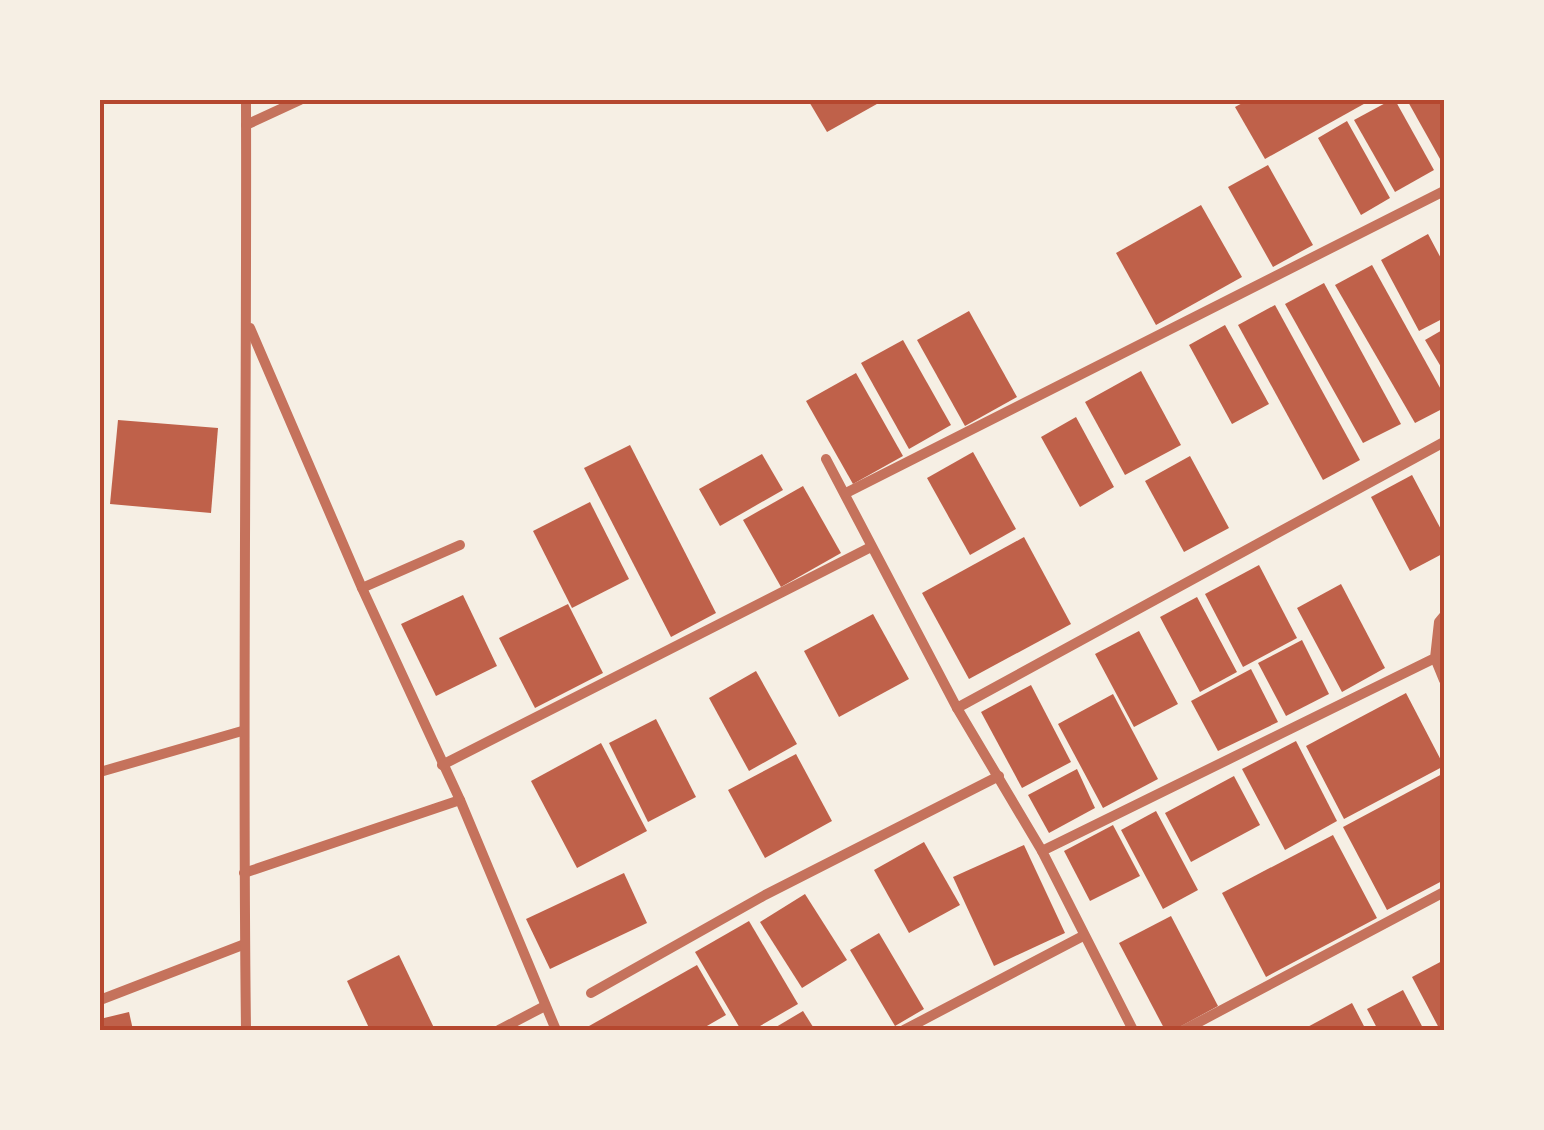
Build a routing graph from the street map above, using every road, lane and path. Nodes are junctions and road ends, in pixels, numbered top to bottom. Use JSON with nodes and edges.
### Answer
{"nodes":[{"id":1,"x":246,"y":100,"type":"edge"},
{"id":2,"x":300,"y":100,"type":"edge"},
{"id":3,"x":246,"y":125,"type":"junction"},
{"id":4,"x":1444,"y":191,"type":"edge"},
{"id":5,"x":248,"y":322,"type":"junction"},
{"id":6,"x":1444,"y":442,"type":"edge"},
{"id":7,"x":826,"y":459,"type":"dead end"},
{"id":8,"x":846,"y":493,"type":"junction"},
{"id":9,"x":460,"y":545,"type":"dead end"},
{"id":10,"x":871,"y":547,"type":"junction"},
{"id":11,"x":362,"y":588,"type":"junction"},
{"id":12,"x":1444,"y":616,"type":"edge"},
{"id":13,"x":1434,"y":658,"type":"junction"},
{"id":14,"x":1444,"y":680,"type":"edge"},
{"id":15,"x":958,"y":708,"type":"junction"},
{"id":16,"x":242,"y":731,"type":"junction"},
{"id":17,"x":442,"y":765,"type":"junction"},
{"id":18,"x":100,"y":772,"type":"edge"},
{"id":19,"x":998,"y":776,"type":"junction"},
{"id":20,"x":460,"y":800,"type":"junction"},
{"id":21,"x":1042,"y":851,"type":"junction"},
{"id":22,"x":244,"y":873,"type":"junction"},
{"id":23,"x":1444,"y":892,"type":"edge"},
{"id":24,"x":1083,"y":936,"type":"junction"},
{"id":25,"x":245,"y":944,"type":"junction"},
{"id":26,"x":591,"y":994,"type":"dead end"},
{"id":27,"x":100,"y":1000,"type":"edge"},
{"id":28,"x":545,"y":1006,"type":"junction"},
{"id":29,"x":246,"y":1030,"type":"edge"},
{"id":30,"x":499,"y":1030,"type":"edge"},
{"id":31,"x":556,"y":1030,"type":"edge"},
{"id":32,"x":904,"y":1030,"type":"edge"},
{"id":33,"x":1133,"y":1030,"type":"edge"},
{"id":34,"x":1184,"y":1030,"type":"edge"}],
"edges":[{"from":1,"to":3,"type":"street"},
{"from":2,"to":3,"type":"street"},
{"from":3,"to":5,"type":"street"},
{"from":4,"to":8,"type":"street"},
{"from":5,"to":11,"type":"street"},
{"from":5,"to":16,"type":"street"},
{"from":6,"to":15,"type":"street"},
{"from":7,"to":8,"type":"street"},
{"from":8,"to":10,"type":"street"},
{"from":9,"to":11,"type":"street"},
{"from":10,"to":15,"type":"street"},
{"from":10,"to":17,"type":"street"},
{"from":11,"to":17,"type":"street"},
{"from":12,"to":13,"type":"street"},
{"from":13,"to":14,"type":"street"},
{"from":13,"to":21,"type":"street"},
{"from":15,"to":19,"type":"street"},
{"from":16,"to":18,"type":"street"},
{"from":16,"to":22,"type":"street"},
{"from":17,"to":20,"type":"street"},
{"from":19,"to":21,"type":"street"},
{"from":19,"to":26,"type":"street"},
{"from":20,"to":22,"type":"street"},
{"from":20,"to":28,"type":"street"},
{"from":21,"to":24,"type":"street"},
{"from":22,"to":25,"type":"street"},
{"from":23,"to":34,"type":"street"},
{"from":24,"to":32,"type":"street"},
{"from":24,"to":33,"type":"street"},
{"from":25,"to":27,"type":"street"},
{"from":25,"to":29,"type":"street"},
{"from":28,"to":30,"type":"street"},
{"from":28,"to":31,"type":"street"}]}
